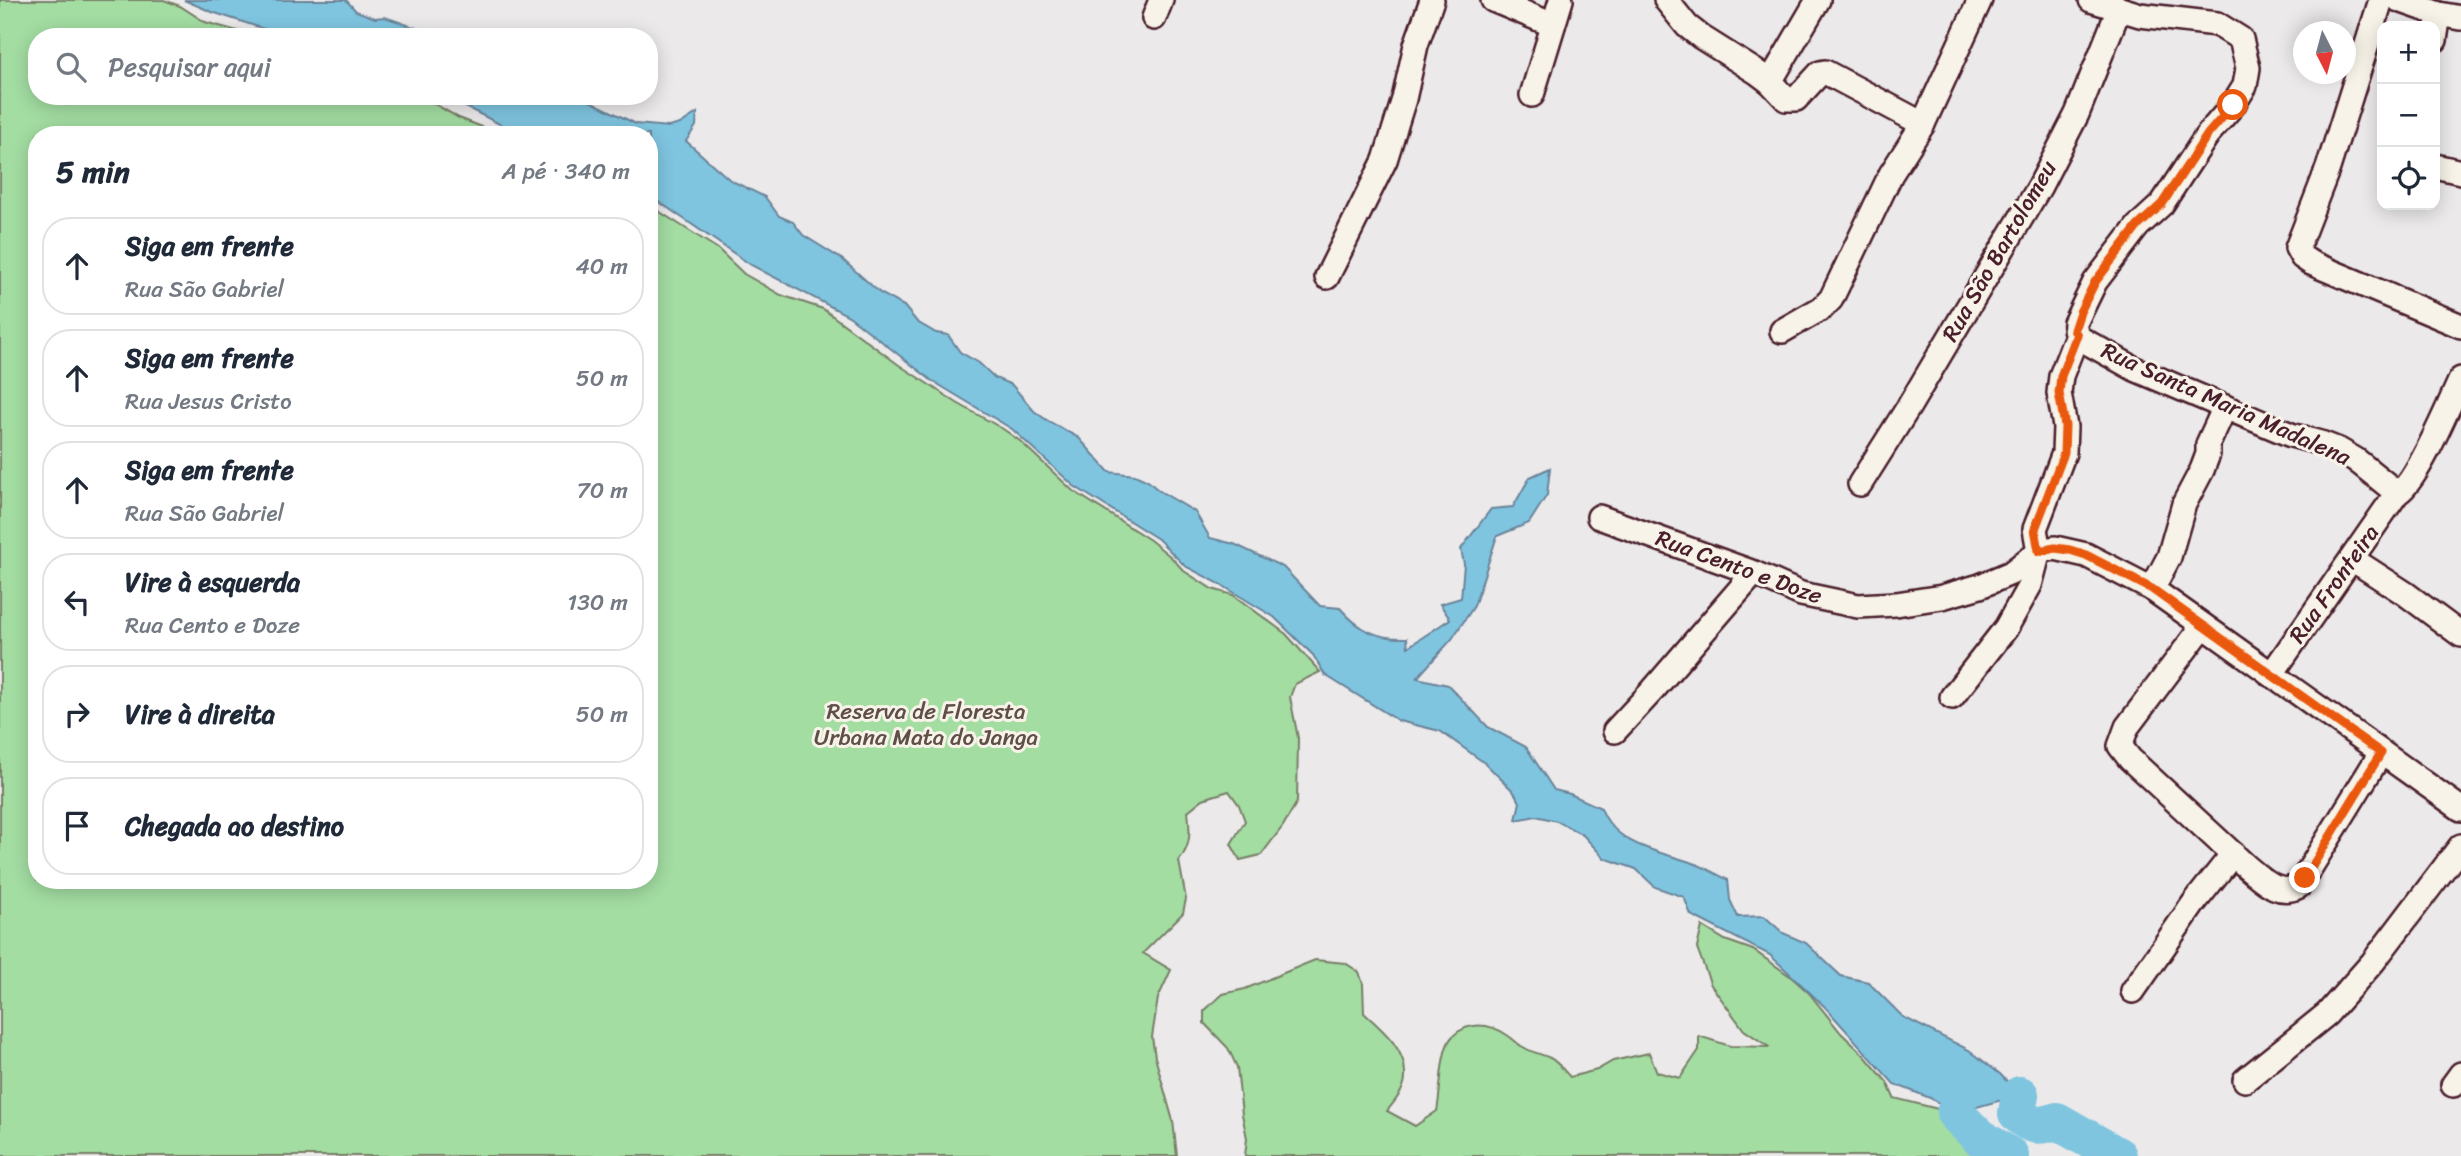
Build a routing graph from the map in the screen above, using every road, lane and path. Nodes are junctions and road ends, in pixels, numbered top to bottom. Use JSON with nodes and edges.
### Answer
{"nodes":[{"id":1,"x":1432,"y":0,"type":"edge"},
{"id":2,"x":1493,"y":0,"type":"edge"},
{"id":3,"x":1561,"y":0,"type":"edge"},
{"id":4,"x":1666,"y":0,"type":"edge"},
{"id":5,"x":1818,"y":0,"type":"edge"},
{"id":6,"x":1980,"y":0,"type":"edge"},
{"id":7,"x":2091,"y":0,"type":"edge"},
{"id":8,"x":2381,"y":0,"type":"edge"},
{"id":9,"x":2399,"y":0,"type":"edge"},
{"id":10,"x":2119,"y":9,"type":"junction"},
{"id":11,"x":2450,"y":16,"type":"edge"},
{"id":12,"x":1553,"y":25,"type":"junction"},
{"id":13,"x":2440,"y":32,"type":"edge"},
{"id":14,"x":1770,"y":82,"type":"junction"},
{"id":15,"x":1532,"y":95,"type":"dead end"},
{"id":16,"x":1923,"y":124,"type":"junction"},
{"id":17,"x":2440,"y":167,"type":"edge"},
{"id":18,"x":2461,"y":172,"type":"edge"},
{"id":19,"x":1327,"y":277,"type":"dead end"},
{"id":20,"x":2461,"y":326,"type":"edge"},
{"id":21,"x":1782,"y":331,"type":"dead end"},
{"id":22,"x":2082,"y":338,"type":"junction"},
{"id":23,"x":2461,"y":379,"type":"edge"},
{"id":24,"x":2455,"y":406,"type":"edge"},
{"id":25,"x":2225,"y":407,"type":"junction"},
{"id":26,"x":1860,"y":484,"type":"dead end"},
{"id":27,"x":2397,"y":493,"type":"junction"},
{"id":28,"x":1599,"y":517,"type":"dead end"},
{"id":29,"x":2039,"y":551,"type":"junction"},
{"id":30,"x":2352,"y":559,"type":"junction"},
{"id":31,"x":1754,"y":573,"type":"junction"},
{"id":32,"x":2152,"y":589,"type":"junction"},
{"id":33,"x":2203,"y":626,"type":"junction"},
{"id":34,"x":2461,"y":635,"type":"edge"},
{"id":35,"x":2271,"y":675,"type":"junction"},
{"id":36,"x":1952,"y":697,"type":"dead end"},
{"id":37,"x":1615,"y":731,"type":"dead end"},
{"id":38,"x":2381,"y":753,"type":"junction"},
{"id":39,"x":2461,"y":809,"type":"edge"},
{"id":40,"x":2461,"y":846,"type":"edge"},
{"id":41,"x":2233,"y":854,"type":"junction"},
{"id":42,"x":2133,"y":991,"type":"dead end"},
{"id":43,"x":2245,"y":1080,"type":"dead end"}],
"edges":[{"from":1,"to":19,"type":"street"},
{"from":2,"to":12,"type":"street"},
{"from":3,"to":12,"type":"street"},
{"from":4,"to":14,"type":"street"},
{"from":5,"to":14,"type":"street"},
{"from":6,"to":16,"type":"street"},
{"from":7,"to":10,"type":"street"},
{"from":8,"to":20,"type":"street"},
{"from":9,"to":11,"type":"street"},
{"from":10,"to":22,"type":"street"},
{"from":10,"to":26,"type":"street","name":"Rua São Bartolomeu"},
{"from":11,"to":13,"type":"street"},
{"from":12,"to":15,"type":"street"},
{"from":14,"to":16,"type":"street"},
{"from":16,"to":21,"type":"street"},
{"from":17,"to":18,"type":"street"},
{"from":22,"to":25,"type":"street","name":"Rua Santa Maria Madalena"},
{"from":22,"to":29,"type":"street"},
{"from":23,"to":24,"type":"street","name":"Rua Fronteira"},
{"from":24,"to":27,"type":"street","name":"Rua Fronteira"},
{"from":25,"to":27,"type":"street","name":"Rua Santa Maria Madalena"},
{"from":25,"to":32,"type":"street"},
{"from":27,"to":30,"type":"street","name":"Rua Fronteira"},
{"from":28,"to":31,"type":"street","name":"Rua Cento e Doze"},
{"from":29,"to":31,"type":"street","name":"Rua Cento e Doze"},
{"from":29,"to":32,"type":"street"},
{"from":29,"to":36,"type":"street"},
{"from":30,"to":34,"type":"street"},
{"from":30,"to":35,"type":"street","name":"Rua Fronteira"},
{"from":31,"to":37,"type":"street"},
{"from":32,"to":33,"type":"street"},
{"from":33,"to":35,"type":"street"},
{"from":33,"to":41,"type":"street"},
{"from":35,"to":38,"type":"street"},
{"from":38,"to":39,"type":"street"},
{"from":38,"to":41,"type":"street"},
{"from":40,"to":43,"type":"street"},
{"from":41,"to":42,"type":"street"}]}
